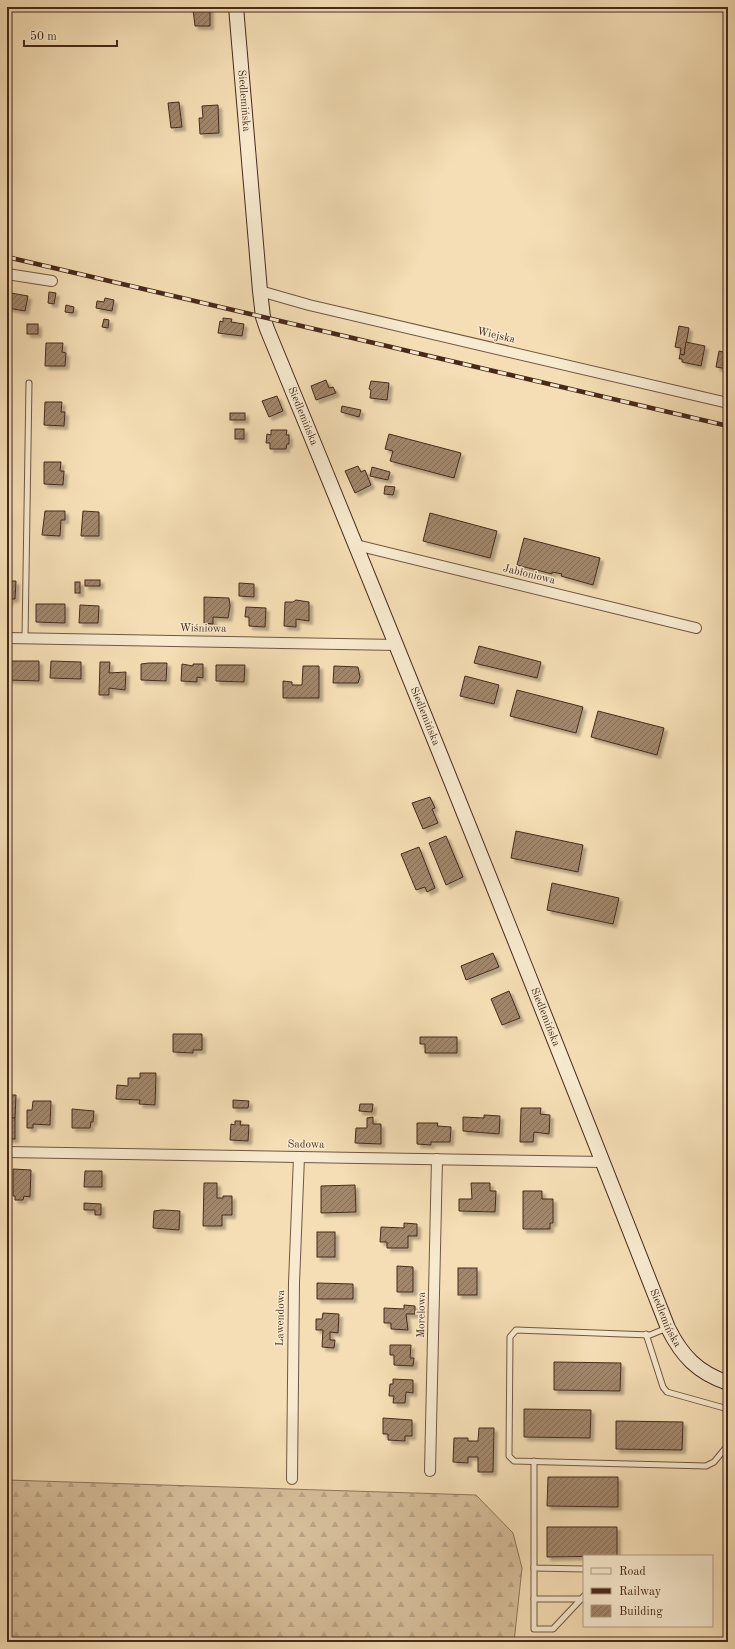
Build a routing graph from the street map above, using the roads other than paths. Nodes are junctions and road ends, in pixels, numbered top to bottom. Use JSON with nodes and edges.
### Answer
{"nodes":[{"id":1,"x":236,"y":7,"type":"edge"},
{"id":2,"x":7,"y":274,"type":"edge"},
{"id":3,"x":52,"y":281,"type":"dead end"},
{"id":4,"x":260,"y":291,"type":"junction"},
{"id":5,"x":29,"y":383,"type":"dead end"},
{"id":6,"x":728,"y":403,"type":"edge"},
{"id":7,"x":356,"y":545,"type":"junction"},
{"id":8,"x":696,"y":628,"type":"dead end"},
{"id":9,"x":7,"y":638,"type":"edge"},
{"id":10,"x":25,"y":638,"type":"junction"},
{"id":11,"x":398,"y":645,"type":"junction"},
{"id":12,"x":7,"y":1152,"type":"edge"},
{"id":13,"x":299,"y":1157,"type":"junction"},
{"id":14,"x":437,"y":1159,"type":"junction"},
{"id":15,"x":604,"y":1162,"type":"junction"},
{"id":16,"x":668,"y":1328,"type":"junction"},
{"id":17,"x":646,"y":1334,"type":"junction"},
{"id":18,"x":728,"y":1383,"type":"edge"},
{"id":19,"x":728,"y":1409,"type":"edge"},
{"id":20,"x":728,"y":1445,"type":"edge"},
{"id":21,"x":534,"y":1461,"type":"junction"},
{"id":22,"x":430,"y":1471,"type":"dead end"},
{"id":23,"x":292,"y":1479,"type":"dead end"},
{"id":24,"x":534,"y":1568,"type":"junction"},
{"id":25,"x":583,"y":1569,"type":"edge"},
{"id":26,"x":583,"y":1598,"type":"edge"},
{"id":27,"x":534,"y":1599,"type":"junction"}],
"edges":[{"from":1,"to":4,"type":"street","name":"Siedlemińska"},
{"from":2,"to":3,"type":"street"},
{"from":4,"to":6,"type":"street","name":"Wiejska"},
{"from":4,"to":7,"type":"street","name":"Siedlemińska"},
{"from":5,"to":10,"type":"lane"},
{"from":7,"to":8,"type":"street","name":"Jabłoniowa"},
{"from":7,"to":11,"type":"street","name":"Siedlemińska"},
{"from":9,"to":10,"type":"street","name":"Wiśniowa"},
{"from":10,"to":11,"type":"street","name":"Wiśniowa"},
{"from":11,"to":15,"type":"street","name":"Siedlemińska"},
{"from":12,"to":13,"type":"street","name":"Sadowa"},
{"from":13,"to":14,"type":"street","name":"Sadowa"},
{"from":13,"to":23,"type":"street","name":"Lawendowa"},
{"from":14,"to":15,"type":"street","name":"Sadowa"},
{"from":14,"to":22,"type":"street","name":"Morelowa"},
{"from":15,"to":16,"type":"street","name":"Siedlemińska"},
{"from":16,"to":17,"type":"lane"},
{"from":16,"to":18,"type":"street","name":"Siedlemińska"},
{"from":17,"to":19,"type":"lane"},
{"from":17,"to":21,"type":"lane"},
{"from":20,"to":21,"type":"lane"},
{"from":21,"to":24,"type":"lane"},
{"from":24,"to":25,"type":"lane"},
{"from":24,"to":27,"type":"lane"},
{"from":26,"to":27,"type":"lane"},
{"from":26,"to":27,"type":"lane"}]}
